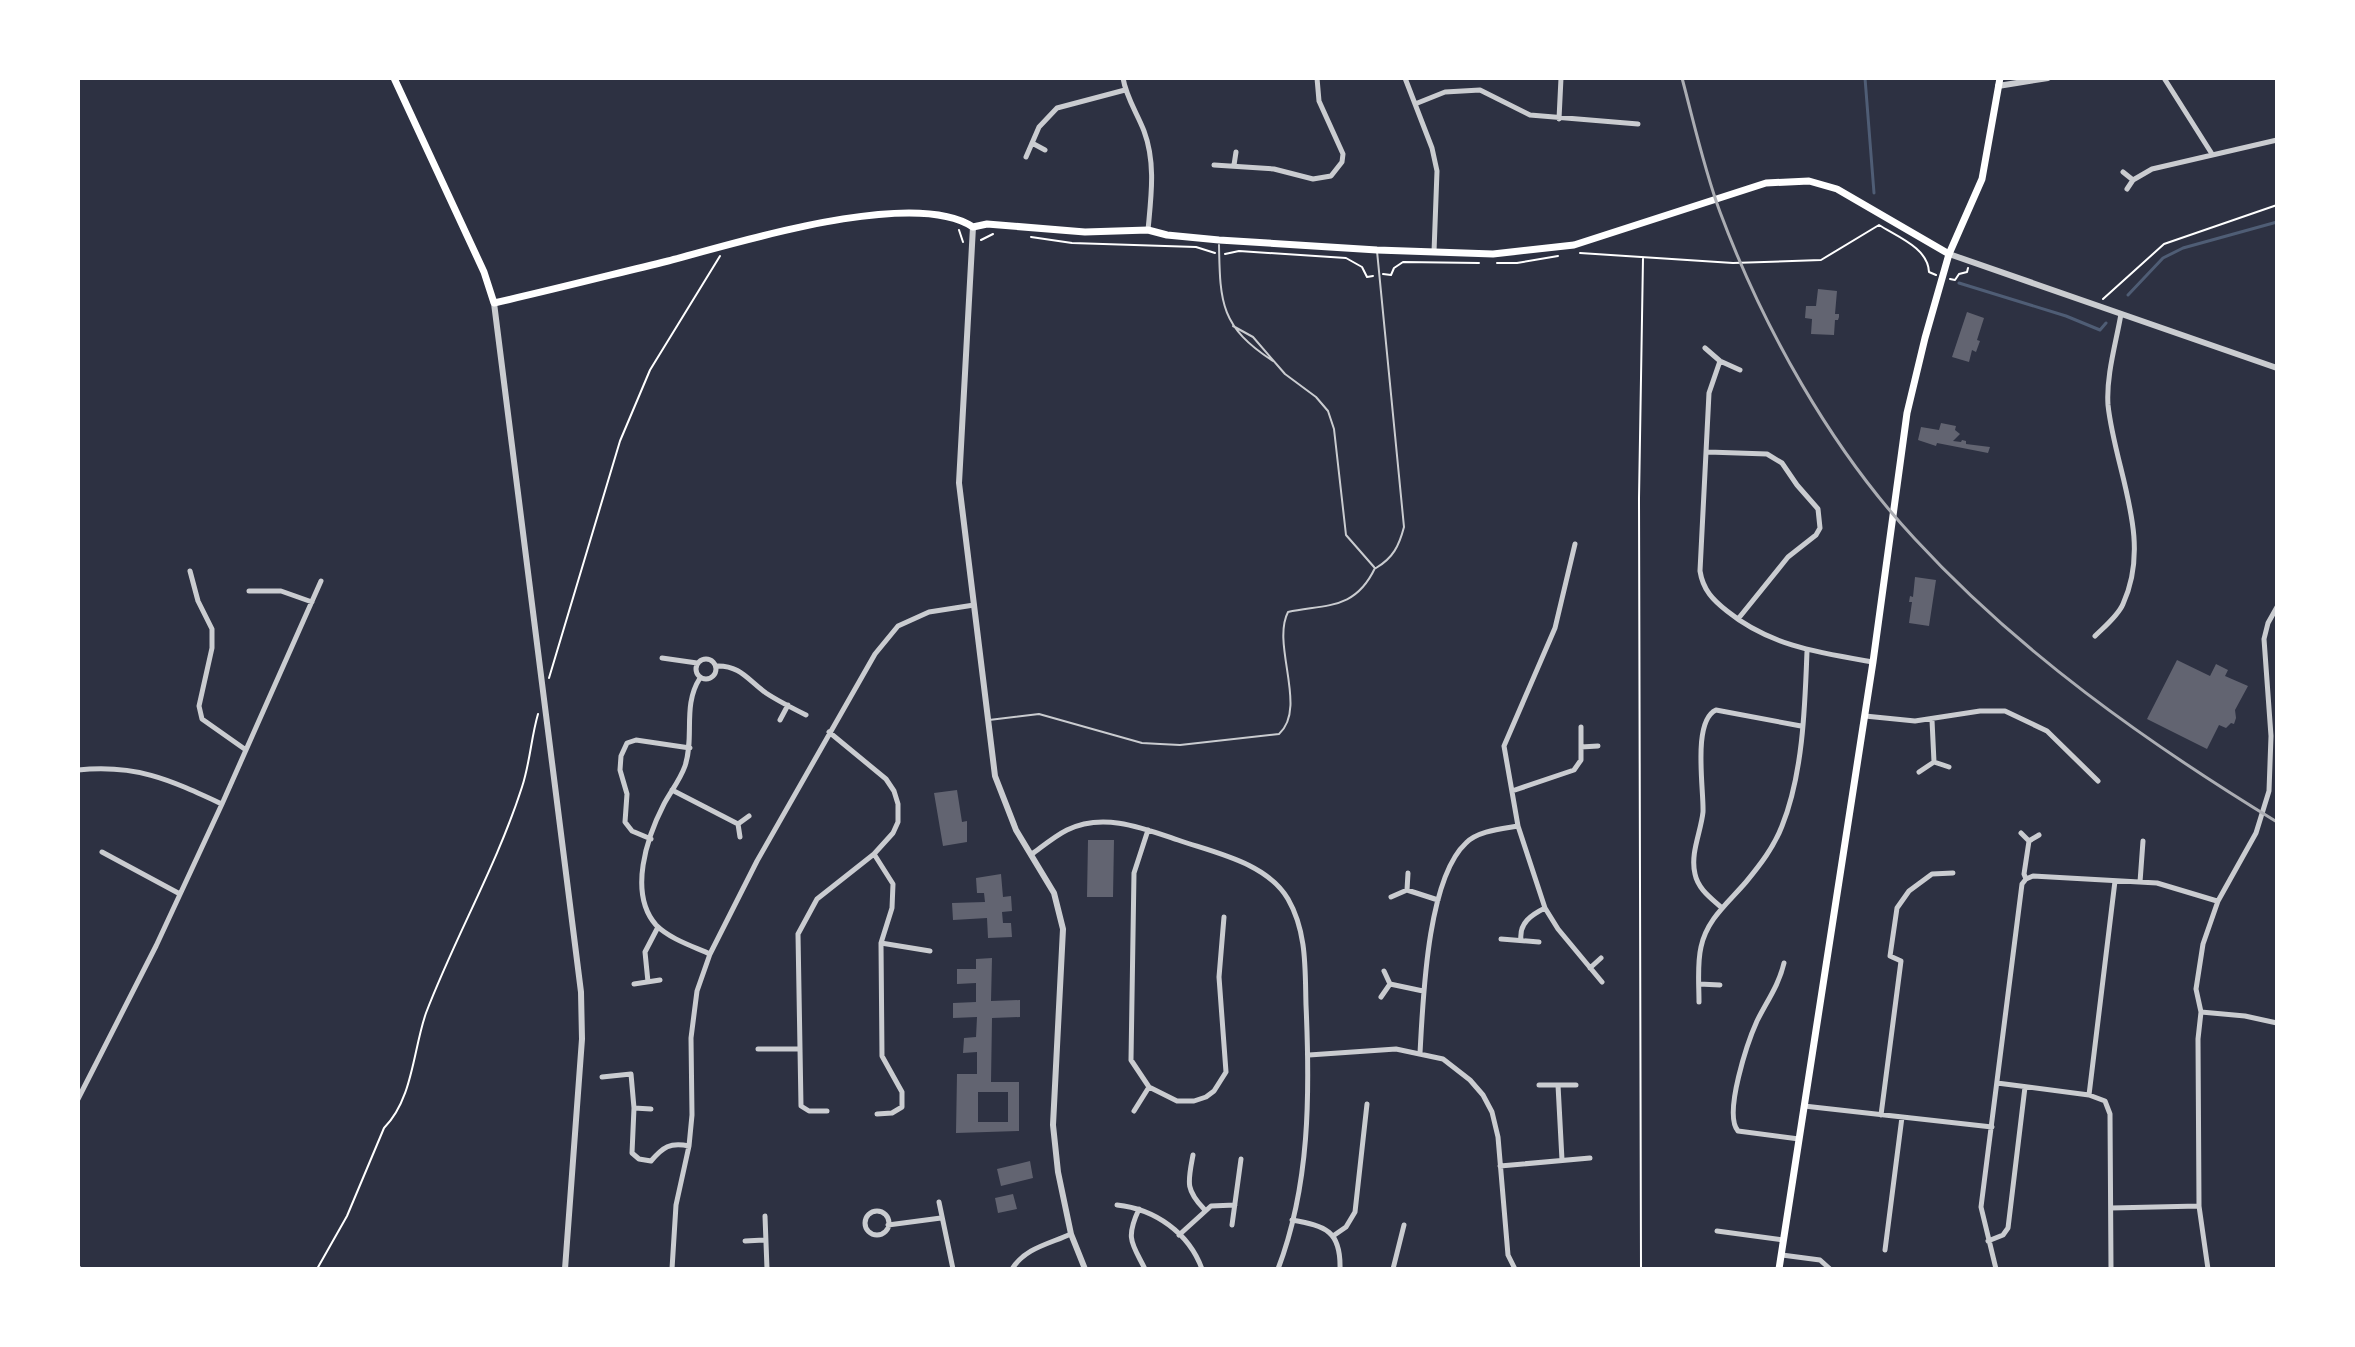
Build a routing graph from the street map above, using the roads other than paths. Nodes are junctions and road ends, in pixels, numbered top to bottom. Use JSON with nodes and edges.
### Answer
{"nodes":[{"id":1,"x":394,"y":78,"type":"edge"},
{"id":2,"x":1123,"y":78,"type":"edge"},
{"id":3,"x":1317,"y":78,"type":"edge"},
{"id":4,"x":1405,"y":78,"type":"edge"},
{"id":5,"x":1561,"y":78,"type":"edge"},
{"id":6,"x":2048,"y":78,"type":"edge"},
{"id":7,"x":2164,"y":78,"type":"edge"},
{"id":8,"x":1999,"y":82,"type":"edge"},
{"id":9,"x":1125,"y":90,"type":"junction"},
{"id":10,"x":1415,"y":104,"type":"junction"},
{"id":11,"x":1559,"y":119,"type":"junction"},
{"id":12,"x":1638,"y":124,"type":"dead end"},
{"id":13,"x":2277,"y":140,"type":"edge"},
{"id":14,"x":1032,"y":143,"type":"junction"},
{"id":15,"x":1045,"y":150,"type":"dead end"},
{"id":16,"x":1236,"y":152,"type":"dead end"},
{"id":17,"x":2212,"y":154,"type":"junction"},
{"id":18,"x":1026,"y":157,"type":"dead end"},
{"id":19,"x":1214,"y":165,"type":"dead end"},
{"id":20,"x":1234,"y":165,"type":"junction"},
{"id":21,"x":2123,"y":172,"type":"dead end"},
{"id":22,"x":2133,"y":180,"type":"junction"},
{"id":23,"x":2127,"y":189,"type":"dead end"},
{"id":24,"x":973,"y":227,"type":"junction"},
{"id":25,"x":1148,"y":230,"type":"junction"},
{"id":26,"x":1219,"y":240,"type":"junction"},
{"id":27,"x":1377,"y":250,"type":"junction"},
{"id":28,"x":1434,"y":252,"type":"junction"},
{"id":29,"x":1949,"y":254,"type":"junction"},
{"id":30,"x":494,"y":303,"type":"junction"},
{"id":31,"x":2121,"y":314,"type":"junction"},
{"id":32,"x":1233,"y":326,"type":"junction"},
{"id":33,"x":1705,"y":348,"type":"dead end"},
{"id":34,"x":1720,"y":361,"type":"junction"},
{"id":35,"x":1274,"y":362,"type":"junction"},
{"id":36,"x":2277,"y":368,"type":"edge"},
{"id":37,"x":1740,"y":370,"type":"dead end"},
{"id":38,"x":1708,"y":452,"type":"junction"},
{"id":39,"x":1575,"y":544,"type":"dead end"},
{"id":40,"x":1375,"y":568,"type":"junction"},
{"id":41,"x":190,"y":571,"type":"dead end"},
{"id":42,"x":321,"y":581,"type":"dead end"},
{"id":43,"x":249,"y":591,"type":"dead end"},
{"id":44,"x":312,"y":602,"type":"junction"},
{"id":45,"x":974,"y":605,"type":"junction"},
{"id":46,"x":2277,"y":607,"type":"edge"},
{"id":47,"x":1738,"y":619,"type":"junction"},
{"id":48,"x":2095,"y":636,"type":"dead end"},
{"id":49,"x":1807,"y":651,"type":"junction"},
{"id":50,"x":662,"y":658,"type":"dead end"},
{"id":51,"x":1873,"y":662,"type":"junction"},
{"id":52,"x":697,"y":663,"type":"junction"},
{"id":53,"x":716,"y":666,"type":"junction"},
{"id":54,"x":700,"y":678,"type":"junction"},
{"id":55,"x":788,"y":705,"type":"junction"},
{"id":56,"x":806,"y":715,"type":"dead end"},
{"id":57,"x":1865,"y":716,"type":"junction"},
{"id":58,"x":780,"y":720,"type":"dead end"},
{"id":59,"x":988,"y":720,"type":"junction"},
{"id":60,"x":1932,"y":720,"type":"junction"},
{"id":61,"x":1801,"y":726,"type":"junction"},
{"id":62,"x":1581,"y":727,"type":"dead end"},
{"id":63,"x":829,"y":732,"type":"junction"},
{"id":64,"x":1598,"y":746,"type":"dead end"},
{"id":65,"x":1581,"y":747,"type":"junction"},
{"id":66,"x":690,"y":748,"type":"junction"},
{"id":67,"x":246,"y":750,"type":"junction"},
{"id":68,"x":1934,"y":762,"type":"junction"},
{"id":69,"x":1949,"y":767,"type":"dead end"},
{"id":70,"x":78,"y":770,"type":"edge"},
{"id":71,"x":1919,"y":772,"type":"dead end"},
{"id":72,"x":2098,"y":781,"type":"dead end"},
{"id":73,"x":672,"y":790,"type":"junction"},
{"id":74,"x":1512,"y":791,"type":"junction"},
{"id":75,"x":222,"y":804,"type":"junction"},
{"id":76,"x":749,"y":816,"type":"dead end"},
{"id":77,"x":738,"y":824,"type":"junction"},
{"id":78,"x":1518,"y":826,"type":"junction"},
{"id":79,"x":1148,"y":830,"type":"junction"},
{"id":80,"x":2021,"y":833,"type":"dead end"},
{"id":81,"x":2039,"y":835,"type":"dead end"},
{"id":82,"x":740,"y":837,"type":"dead end"},
{"id":83,"x":651,"y":839,"type":"junction"},
{"id":84,"x":2029,"y":841,"type":"junction"},
{"id":85,"x":2143,"y":841,"type":"dead end"},
{"id":86,"x":102,"y":852,"type":"dead end"},
{"id":87,"x":874,"y":854,"type":"junction"},
{"id":88,"x":1032,"y":854,"type":"junction"},
{"id":89,"x":1408,"y":873,"type":"dead end"},
{"id":90,"x":1953,"y":873,"type":"dead end"},
{"id":91,"x":2026,"y":879,"type":"junction"},
{"id":92,"x":2115,"y":881,"type":"junction"},
{"id":93,"x":2140,"y":882,"type":"junction"},
{"id":94,"x":1407,"y":890,"type":"junction"},
{"id":95,"x":180,"y":894,"type":"junction"},
{"id":96,"x":1391,"y":897,"type":"dead end"},
{"id":97,"x":1438,"y":900,"type":"junction"},
{"id":98,"x":2218,"y":901,"type":"junction"},
{"id":99,"x":1545,"y":908,"type":"junction"},
{"id":100,"x":1722,"y":908,"type":"junction"},
{"id":101,"x":1224,"y":917,"type":"dead end"},
{"id":102,"x":658,"y":927,"type":"junction"},
{"id":103,"x":1501,"y":939,"type":"dead end"},
{"id":104,"x":1521,"y":940,"type":"junction"},
{"id":105,"x":1539,"y":942,"type":"dead end"},
{"id":106,"x":881,"y":943,"type":"junction"},
{"id":107,"x":930,"y":951,"type":"dead end"},
{"id":108,"x":710,"y":954,"type":"junction"},
{"id":109,"x":1601,"y":958,"type":"dead end"},
{"id":110,"x":1784,"y":963,"type":"dead end"},
{"id":111,"x":1590,"y":968,"type":"junction"},
{"id":112,"x":1384,"y":971,"type":"dead end"},
{"id":113,"x":660,"y":980,"type":"dead end"},
{"id":114,"x":648,"y":982,"type":"junction"},
{"id":115,"x":1602,"y":982,"type":"dead end"},
{"id":116,"x":634,"y":984,"type":"dead end"},
{"id":117,"x":1390,"y":984,"type":"junction"},
{"id":118,"x":1699,"y":984,"type":"junction"},
{"id":119,"x":1720,"y":985,"type":"dead end"},
{"id":120,"x":1423,"y":991,"type":"junction"},
{"id":121,"x":1381,"y":997,"type":"dead end"},
{"id":122,"x":1699,"y":1002,"type":"dead end"},
{"id":123,"x":2201,"y":1012,"type":"junction"},
{"id":124,"x":2277,"y":1023,"type":"edge"},
{"id":125,"x":758,"y":1049,"type":"dead end"},
{"id":126,"x":800,"y":1049,"type":"junction"},
{"id":127,"x":1420,"y":1053,"type":"junction"},
{"id":128,"x":1309,"y":1055,"type":"junction"},
{"id":129,"x":602,"y":1077,"type":"dead end"},
{"id":130,"x":1997,"y":1083,"type":"junction"},
{"id":131,"x":1539,"y":1085,"type":"dead end"},
{"id":132,"x":1558,"y":1085,"type":"junction"},
{"id":133,"x":1576,"y":1085,"type":"dead end"},
{"id":134,"x":1149,"y":1087,"type":"junction"},
{"id":135,"x":2025,"y":1087,"type":"junction"},
{"id":136,"x":2089,"y":1095,"type":"junction"},
{"id":137,"x":78,"y":1099,"type":"edge"},
{"id":138,"x":1367,"y":1104,"type":"dead end"},
{"id":139,"x":1804,"y":1106,"type":"junction"},
{"id":140,"x":634,"y":1108,"type":"junction"},
{"id":141,"x":651,"y":1109,"type":"dead end"},
{"id":142,"x":827,"y":1111,"type":"dead end"},
{"id":143,"x":1134,"y":1111,"type":"dead end"},
{"id":144,"x":877,"y":1114,"type":"dead end"},
{"id":145,"x":1881,"y":1115,"type":"junction"},
{"id":146,"x":1902,"y":1117,"type":"junction"},
{"id":147,"x":1992,"y":1127,"type":"junction"},
{"id":148,"x":1799,"y":1139,"type":"junction"},
{"id":149,"x":689,"y":1146,"type":"junction"},
{"id":150,"x":1193,"y":1155,"type":"dead end"},
{"id":151,"x":1590,"y":1158,"type":"dead end"},
{"id":152,"x":1241,"y":1159,"type":"dead end"},
{"id":153,"x":1562,"y":1160,"type":"junction"},
{"id":154,"x":1500,"y":1166,"type":"junction"},
{"id":155,"x":939,"y":1202,"type":"dead end"},
{"id":156,"x":1117,"y":1205,"type":"dead end"},
{"id":157,"x":1235,"y":1205,"type":"junction"},
{"id":158,"x":2199,"y":1206,"type":"junction"},
{"id":159,"x":2111,"y":1208,"type":"junction"},
{"id":160,"x":1139,"y":1209,"type":"junction"},
{"id":161,"x":1204,"y":1209,"type":"junction"},
{"id":162,"x":765,"y":1216,"type":"dead end"},
{"id":163,"x":941,"y":1218,"type":"junction"},
{"id":164,"x":1292,"y":1220,"type":"junction"},
{"id":165,"x":888,"y":1225,"type":"junction"},
{"id":166,"x":1232,"y":1225,"type":"dead end"},
{"id":167,"x":1404,"y":1225,"type":"dead end"},
{"id":168,"x":1717,"y":1231,"type":"dead end"},
{"id":169,"x":1071,"y":1234,"type":"junction"},
{"id":170,"x":1179,"y":1235,"type":"junction"},
{"id":171,"x":1333,"y":1236,"type":"junction"},
{"id":172,"x":766,"y":1240,"type":"junction"},
{"id":173,"x":1783,"y":1240,"type":"junction"},
{"id":174,"x":745,"y":1241,"type":"dead end"},
{"id":175,"x":1988,"y":1241,"type":"junction"},
{"id":176,"x":1885,"y":1250,"type":"dead end"},
{"id":177,"x":1781,"y":1255,"type":"junction"},
{"id":178,"x":565,"y":1269,"type":"edge"},
{"id":179,"x":672,"y":1269,"type":"edge"},
{"id":180,"x":767,"y":1269,"type":"edge"},
{"id":181,"x":953,"y":1269,"type":"edge"},
{"id":182,"x":1012,"y":1269,"type":"edge"},
{"id":183,"x":1085,"y":1269,"type":"edge"},
{"id":184,"x":1145,"y":1269,"type":"edge"},
{"id":185,"x":1202,"y":1269,"type":"edge"},
{"id":186,"x":1278,"y":1269,"type":"edge"},
{"id":187,"x":1340,"y":1269,"type":"edge"},
{"id":188,"x":1393,"y":1269,"type":"edge"},
{"id":189,"x":1515,"y":1269,"type":"edge"},
{"id":190,"x":1779,"y":1269,"type":"edge"},
{"id":191,"x":1830,"y":1269,"type":"edge"},
{"id":192,"x":1996,"y":1269,"type":"edge"},
{"id":193,"x":2111,"y":1269,"type":"edge"},
{"id":194,"x":2208,"y":1269,"type":"edge"}],
"edges":[{"from":1,"to":30,"type":"main road"},
{"from":2,"to":9,"type":"street"},
{"from":3,"to":20,"type":"street"},
{"from":4,"to":10,"type":"street"},
{"from":5,"to":11,"type":"street"},
{"from":6,"to":8,"type":"street"},
{"from":7,"to":17,"type":"street"},
{"from":8,"to":29,"type":"main road"},
{"from":9,"to":14,"type":"street"},
{"from":9,"to":25,"type":"street"},
{"from":10,"to":11,"type":"street"},
{"from":10,"to":28,"type":"street"},
{"from":11,"to":12,"type":"street"},
{"from":13,"to":17,"type":"street"},
{"from":14,"to":15,"type":"street"},
{"from":14,"to":18,"type":"street"},
{"from":16,"to":20,"type":"street"},
{"from":17,"to":22,"type":"street"},
{"from":19,"to":20,"type":"street"},
{"from":21,"to":22,"type":"street"},
{"from":22,"to":23,"type":"street"},
{"from":24,"to":25,"type":"main road"},
{"from":24,"to":30,"type":"main road"},
{"from":24,"to":45,"type":"street"},
{"from":25,"to":26,"type":"main road"},
{"from":26,"to":27,"type":"main road"},
{"from":26,"to":32,"type":"lane"},
{"from":27,"to":28,"type":"main road"},
{"from":27,"to":40,"type":"lane"},
{"from":28,"to":29,"type":"main road"},
{"from":29,"to":31,"type":"street"},
{"from":29,"to":51,"type":"main road"},
{"from":30,"to":178,"type":"street"},
{"from":31,"to":36,"type":"street"},
{"from":31,"to":48,"type":"street"},
{"from":32,"to":35,"type":"lane"},
{"from":32,"to":35,"type":"lane"},
{"from":33,"to":34,"type":"street"},
{"from":34,"to":37,"type":"street"},
{"from":34,"to":38,"type":"street"},
{"from":35,"to":40,"type":"lane"},
{"from":38,"to":47,"type":"street"},
{"from":38,"to":47,"type":"street"},
{"from":39,"to":74,"type":"street"},
{"from":40,"to":59,"type":"lane"},
{"from":41,"to":67,"type":"street"},
{"from":42,"to":44,"type":"street"},
{"from":43,"to":44,"type":"street"},
{"from":44,"to":67,"type":"street"},
{"from":45,"to":59,"type":"street"},
{"from":45,"to":63,"type":"street"},
{"from":46,"to":98,"type":"street"},
{"from":47,"to":49,"type":"street"},
{"from":49,"to":51,"type":"street"},
{"from":49,"to":61,"type":"street"},
{"from":50,"to":52,"type":"street"},
{"from":51,"to":57,"type":"main road"},
{"from":52,"to":53,"type":"street"},
{"from":52,"to":54,"type":"street"},
{"from":53,"to":54,"type":"street"},
{"from":53,"to":55,"type":"street"},
{"from":54,"to":66,"type":"street"},
{"from":55,"to":56,"type":"street"},
{"from":55,"to":58,"type":"street"},
{"from":57,"to":60,"type":"street"},
{"from":57,"to":139,"type":"main road"},
{"from":59,"to":88,"type":"street"},
{"from":60,"to":68,"type":"street"},
{"from":60,"to":72,"type":"street"},
{"from":61,"to":100,"type":"street"},
{"from":61,"to":100,"type":"street"},
{"from":62,"to":65,"type":"street"},
{"from":63,"to":87,"type":"street"},
{"from":63,"to":108,"type":"street"},
{"from":64,"to":65,"type":"street"},
{"from":65,"to":74,"type":"street"},
{"from":66,"to":73,"type":"street"},
{"from":66,"to":83,"type":"street"},
{"from":67,"to":75,"type":"street"},
{"from":68,"to":69,"type":"street"},
{"from":68,"to":71,"type":"street"},
{"from":70,"to":75,"type":"street"},
{"from":73,"to":77,"type":"street"},
{"from":73,"to":83,"type":"street"},
{"from":74,"to":78,"type":"street"},
{"from":75,"to":95,"type":"street"},
{"from":76,"to":77,"type":"street"},
{"from":77,"to":82,"type":"street"},
{"from":78,"to":97,"type":"street"},
{"from":78,"to":99,"type":"street"},
{"from":79,"to":88,"type":"street"},
{"from":79,"to":128,"type":"street"},
{"from":79,"to":134,"type":"street"},
{"from":80,"to":84,"type":"street"},
{"from":81,"to":84,"type":"street"},
{"from":83,"to":102,"type":"street"},
{"from":84,"to":91,"type":"street"},
{"from":85,"to":93,"type":"street"},
{"from":86,"to":95,"type":"street"},
{"from":87,"to":106,"type":"street"},
{"from":87,"to":126,"type":"street"},
{"from":88,"to":169,"type":"street"},
{"from":89,"to":94,"type":"street"},
{"from":90,"to":145,"type":"street"},
{"from":91,"to":92,"type":"street"},
{"from":91,"to":130,"type":"street"},
{"from":92,"to":93,"type":"street"},
{"from":92,"to":136,"type":"street"},
{"from":93,"to":98,"type":"street"},
{"from":94,"to":96,"type":"street"},
{"from":94,"to":97,"type":"street"},
{"from":95,"to":137,"type":"street"},
{"from":97,"to":120,"type":"street"},
{"from":98,"to":123,"type":"street"},
{"from":99,"to":104,"type":"street"},
{"from":99,"to":111,"type":"street"},
{"from":100,"to":118,"type":"street"},
{"from":101,"to":134,"type":"street"},
{"from":102,"to":108,"type":"street"},
{"from":102,"to":114,"type":"street"},
{"from":103,"to":104,"type":"street"},
{"from":104,"to":105,"type":"street"},
{"from":106,"to":107,"type":"street"},
{"from":106,"to":144,"type":"street"},
{"from":108,"to":149,"type":"street"},
{"from":109,"to":111,"type":"street"},
{"from":110,"to":148,"type":"street"},
{"from":111,"to":115,"type":"street"},
{"from":112,"to":117,"type":"street"},
{"from":113,"to":114,"type":"street"},
{"from":114,"to":116,"type":"street"},
{"from":117,"to":120,"type":"street"},
{"from":117,"to":121,"type":"street"},
{"from":118,"to":119,"type":"street"},
{"from":118,"to":122,"type":"street"},
{"from":120,"to":127,"type":"street"},
{"from":123,"to":124,"type":"street"},
{"from":123,"to":158,"type":"street"},
{"from":125,"to":126,"type":"street"},
{"from":126,"to":142,"type":"street"},
{"from":127,"to":128,"type":"street"},
{"from":127,"to":154,"type":"street"},
{"from":128,"to":164,"type":"street"},
{"from":129,"to":140,"type":"street"},
{"from":130,"to":135,"type":"street"},
{"from":130,"to":147,"type":"street"},
{"from":131,"to":132,"type":"street"},
{"from":132,"to":133,"type":"street"},
{"from":132,"to":153,"type":"street"},
{"from":134,"to":143,"type":"street"},
{"from":135,"to":136,"type":"street"},
{"from":135,"to":175,"type":"street"},
{"from":136,"to":159,"type":"street"},
{"from":138,"to":171,"type":"street"},
{"from":139,"to":145,"type":"street"},
{"from":139,"to":148,"type":"main road"},
{"from":140,"to":141,"type":"street"},
{"from":140,"to":149,"type":"street"},
{"from":145,"to":146,"type":"street"},
{"from":146,"to":147,"type":"street"},
{"from":146,"to":176,"type":"street"},
{"from":147,"to":175,"type":"street"},
{"from":148,"to":173,"type":"main road"},
{"from":149,"to":179,"type":"street"},
{"from":150,"to":161,"type":"street"},
{"from":151,"to":153,"type":"street"},
{"from":152,"to":157,"type":"street"},
{"from":153,"to":154,"type":"street"},
{"from":154,"to":189,"type":"street"},
{"from":155,"to":163,"type":"street"},
{"from":156,"to":160,"type":"street"},
{"from":157,"to":161,"type":"street"},
{"from":157,"to":166,"type":"street"},
{"from":158,"to":159,"type":"street"},
{"from":158,"to":194,"type":"street"},
{"from":159,"to":193,"type":"street"},
{"from":160,"to":170,"type":"street"},
{"from":160,"to":184,"type":"street"},
{"from":161,"to":170,"type":"street"},
{"from":162,"to":172,"type":"street"},
{"from":163,"to":165,"type":"street"},
{"from":163,"to":181,"type":"street"},
{"from":164,"to":171,"type":"street"},
{"from":164,"to":186,"type":"street"},
{"from":165,"to":165,"type":"street"},
{"from":167,"to":188,"type":"street"},
{"from":168,"to":173,"type":"street"},
{"from":169,"to":182,"type":"street"},
{"from":169,"to":183,"type":"street"},
{"from":170,"to":185,"type":"street"},
{"from":171,"to":187,"type":"street"},
{"from":172,"to":174,"type":"street"},
{"from":172,"to":180,"type":"street"},
{"from":173,"to":177,"type":"main road"},
{"from":175,"to":192,"type":"street"},
{"from":177,"to":190,"type":"main road"},
{"from":177,"to":191,"type":"street"}]}
